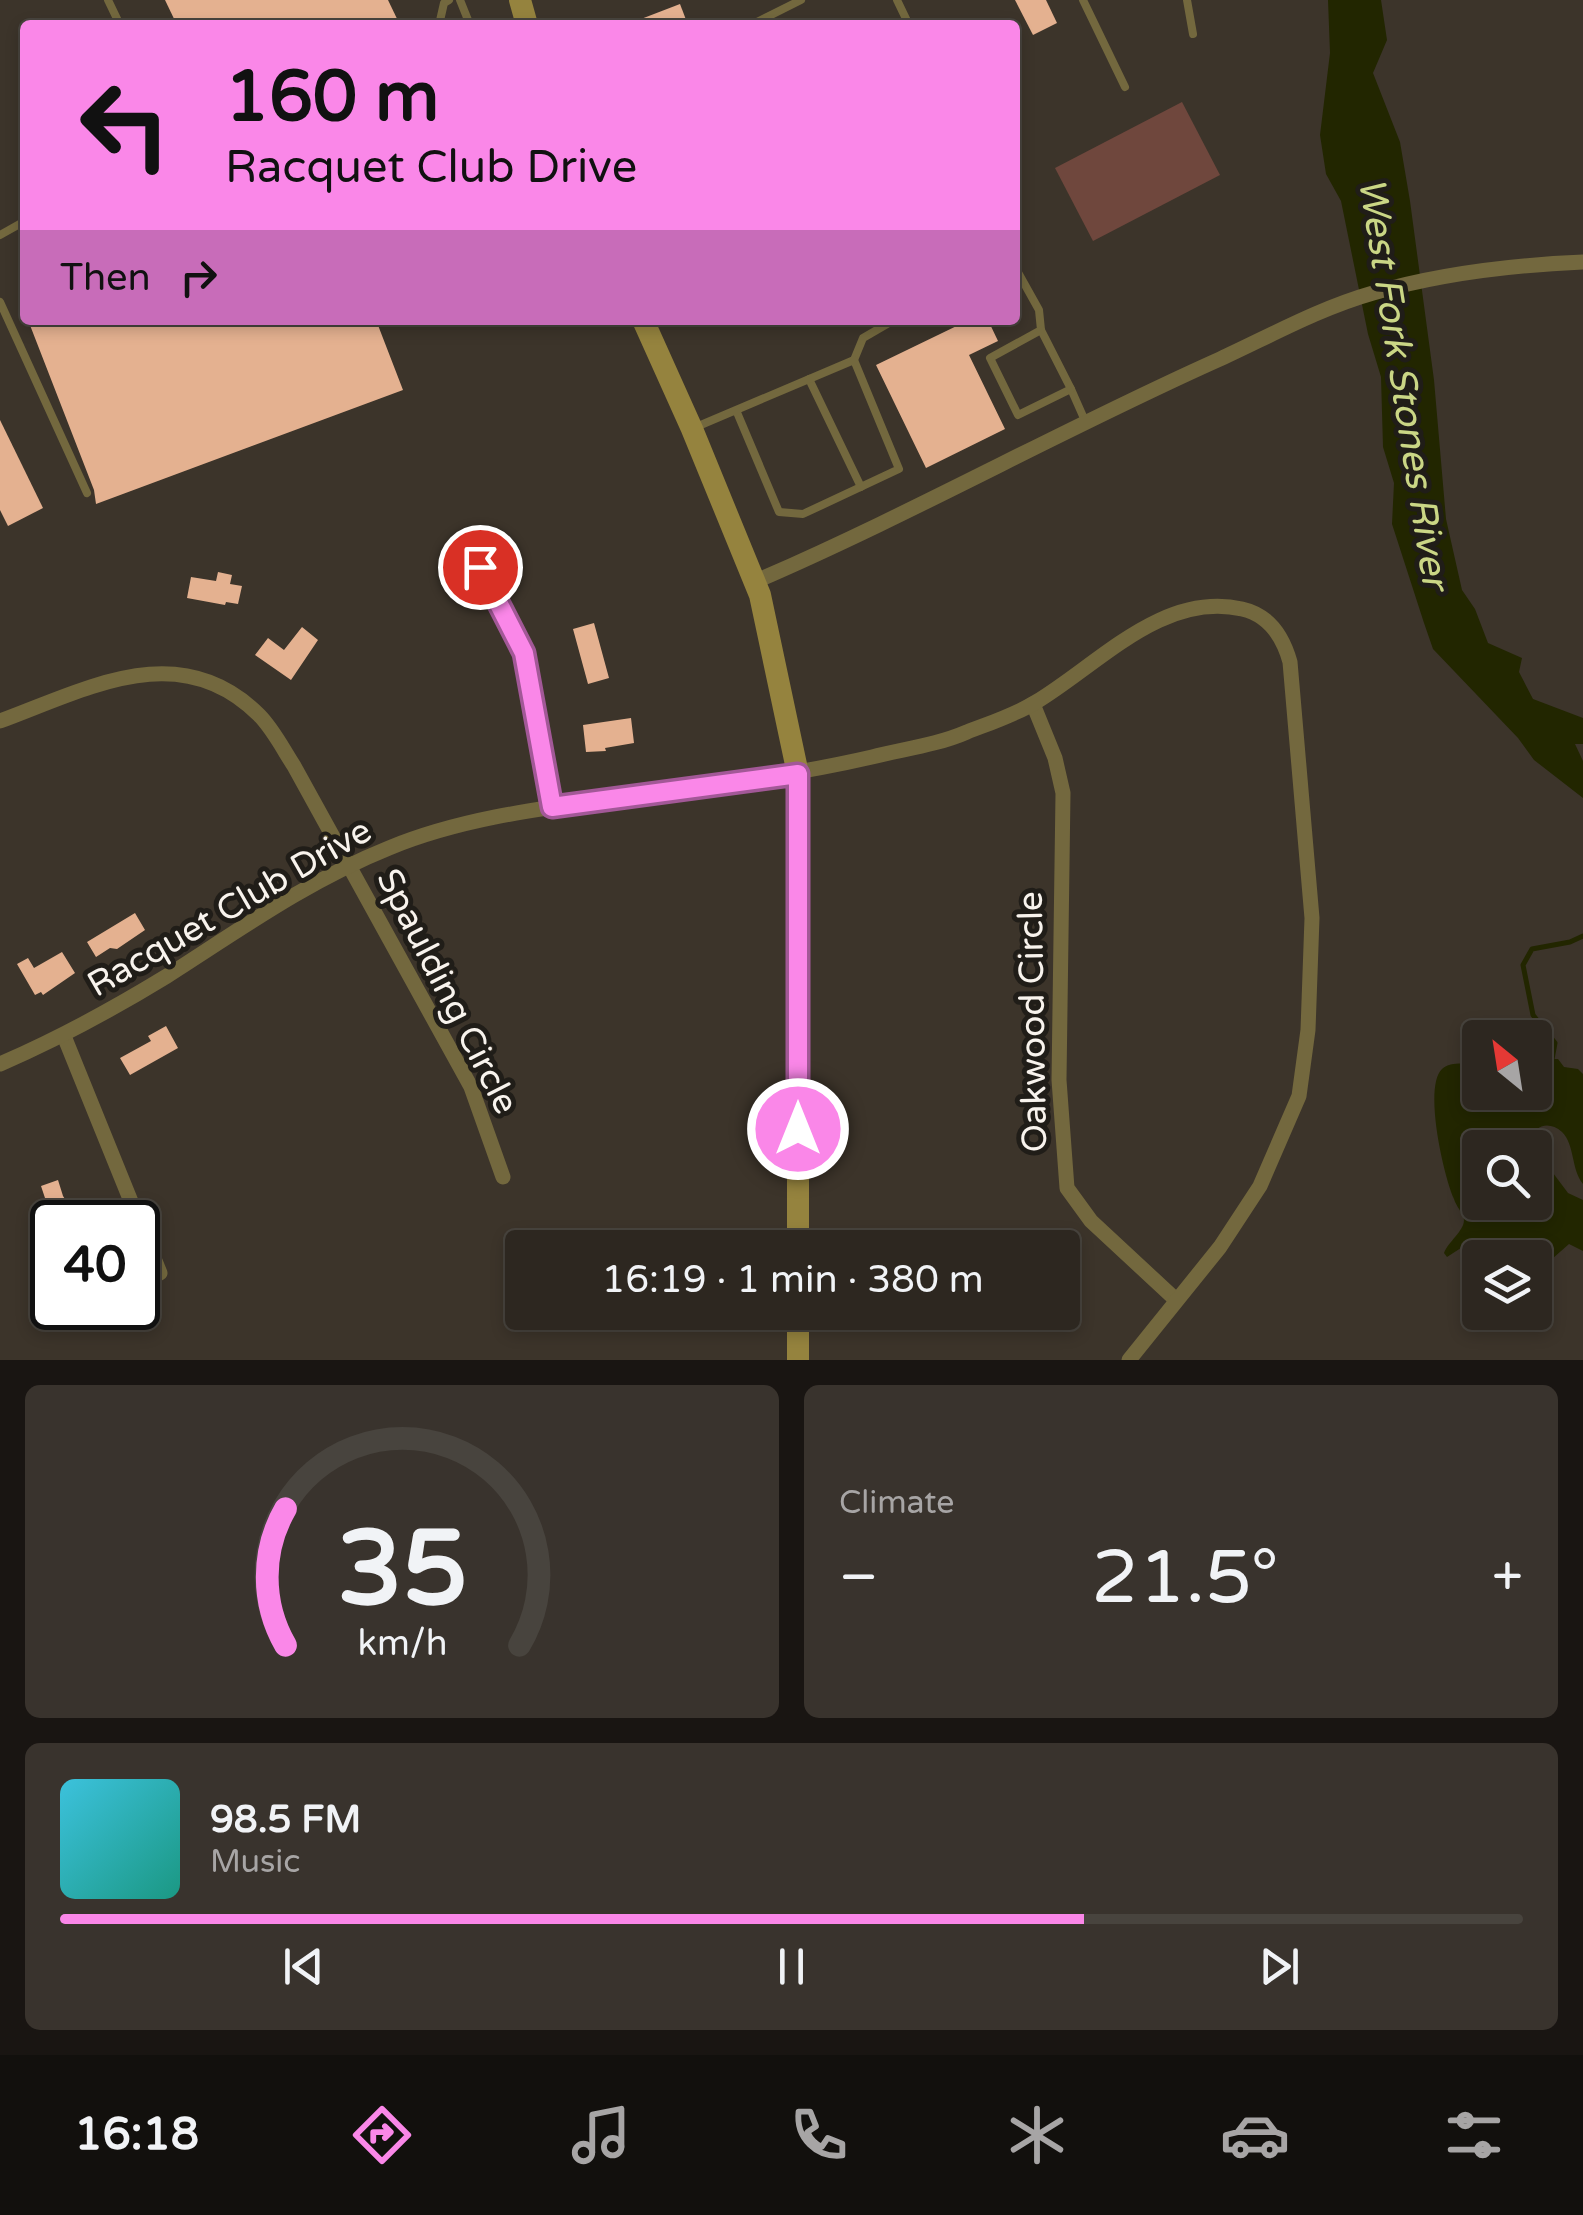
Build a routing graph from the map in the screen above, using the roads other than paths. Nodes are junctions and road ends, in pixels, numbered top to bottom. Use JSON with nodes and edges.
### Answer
{"nodes":[{"id":1,"x":801,"y":0,"type":"edge"},
{"id":2,"x":1083,"y":0,"type":"edge"},
{"id":3,"x":1187,"y":0,"type":"edge"},
{"id":4,"x":761,"y":20,"type":"edge"},
{"id":5,"x":1193,"y":34,"type":"dead end"},
{"id":6,"x":1126,"y":87,"type":"dead end"},
{"id":7,"x":1583,"y":262,"type":"edge"},
{"id":8,"x":1020,"y":276,"type":"edge"},
{"id":9,"x":0,"y":302,"type":"edge"},
{"id":10,"x":645,"y":325,"type":"edge"},
{"id":11,"x":886,"y":325,"type":"edge"},
{"id":12,"x":1041,"y":330,"type":"junction"},
{"id":13,"x":854,"y":360,"type":"junction"},
{"id":14,"x":809,"y":379,"type":"junction"},
{"id":15,"x":1071,"y":390,"type":"junction"},
{"id":16,"x":736,"y":410,"type":"junction"},
{"id":17,"x":1086,"y":422,"type":"junction"},
{"id":18,"x":692,"y":429,"type":"junction"},
{"id":19,"x":861,"y":487,"type":"junction"},
{"id":20,"x":87,"y":493,"type":"dead end"},
{"id":21,"x":480,"y":567,"type":"dead end"},
{"id":22,"x":754,"y":582,"type":"junction"},
{"id":23,"x":1033,"y":704,"type":"junction"},
{"id":24,"x":0,"y":721,"type":"edge"},
{"id":25,"x":798,"y":774,"type":"junction"},
{"id":26,"x":552,"y":807,"type":"junction"},
{"id":27,"x":350,"y":864,"type":"junction"},
{"id":28,"x":64,"y":1036,"type":"junction"},
{"id":29,"x":0,"y":1064,"type":"edge"},
{"id":30,"x":504,"y":1177,"type":"dead end"},
{"id":31,"x":130,"y":1200,"type":"edge"},
{"id":32,"x":798,"y":1230,"type":"edge"},
{"id":33,"x":1175,"y":1299,"type":"junction"},
{"id":34,"x":798,"y":1330,"type":"edge"},
{"id":35,"x":798,"y":1360,"type":"edge"},
{"id":36,"x":1129,"y":1360,"type":"edge"}],
"edges":[{"from":1,"to":4,"type":"lane"},
{"from":2,"to":6,"type":"lane"},
{"from":3,"to":5,"type":"lane"},
{"from":7,"to":17,"type":"street"},
{"from":8,"to":12,"type":"lane"},
{"from":9,"to":20,"type":"lane"},
{"from":10,"to":18,"type":"street"},
{"from":11,"to":13,"type":"lane"},
{"from":12,"to":15,"type":"lane"},
{"from":12,"to":15,"type":"lane"},
{"from":13,"to":14,"type":"lane"},
{"from":13,"to":19,"type":"lane"},
{"from":14,"to":16,"type":"lane"},
{"from":14,"to":19,"type":"lane"},
{"from":15,"to":17,"type":"lane"},
{"from":16,"to":18,"type":"lane"},
{"from":16,"to":19,"type":"lane"},
{"from":17,"to":22,"type":"street"},
{"from":18,"to":22,"type":"street"},
{"from":21,"to":26,"type":"street"},
{"from":22,"to":25,"type":"street"},
{"from":23,"to":25,"type":"street","name":"Racquet Club Drive"},
{"from":23,"to":33,"type":"street","name":"Oakwood Circle"},
{"from":23,"to":33,"type":"street","name":"Racquet Club Drive"},
{"from":24,"to":27,"type":"street","name":"Spaulding Circle"},
{"from":25,"to":26,"type":"street","name":"Racquet Club Drive"},
{"from":25,"to":32,"type":"street"},
{"from":26,"to":27,"type":"street","name":"Racquet Club Drive"},
{"from":27,"to":28,"type":"street","name":"Racquet Club Drive"},
{"from":27,"to":30,"type":"street","name":"Spaulding Circle"},
{"from":28,"to":29,"type":"street","name":"Racquet Club Drive"},
{"from":28,"to":31,"type":"street"},
{"from":33,"to":36,"type":"street","name":"Racquet Club Drive"},
{"from":34,"to":35,"type":"street"}]}
